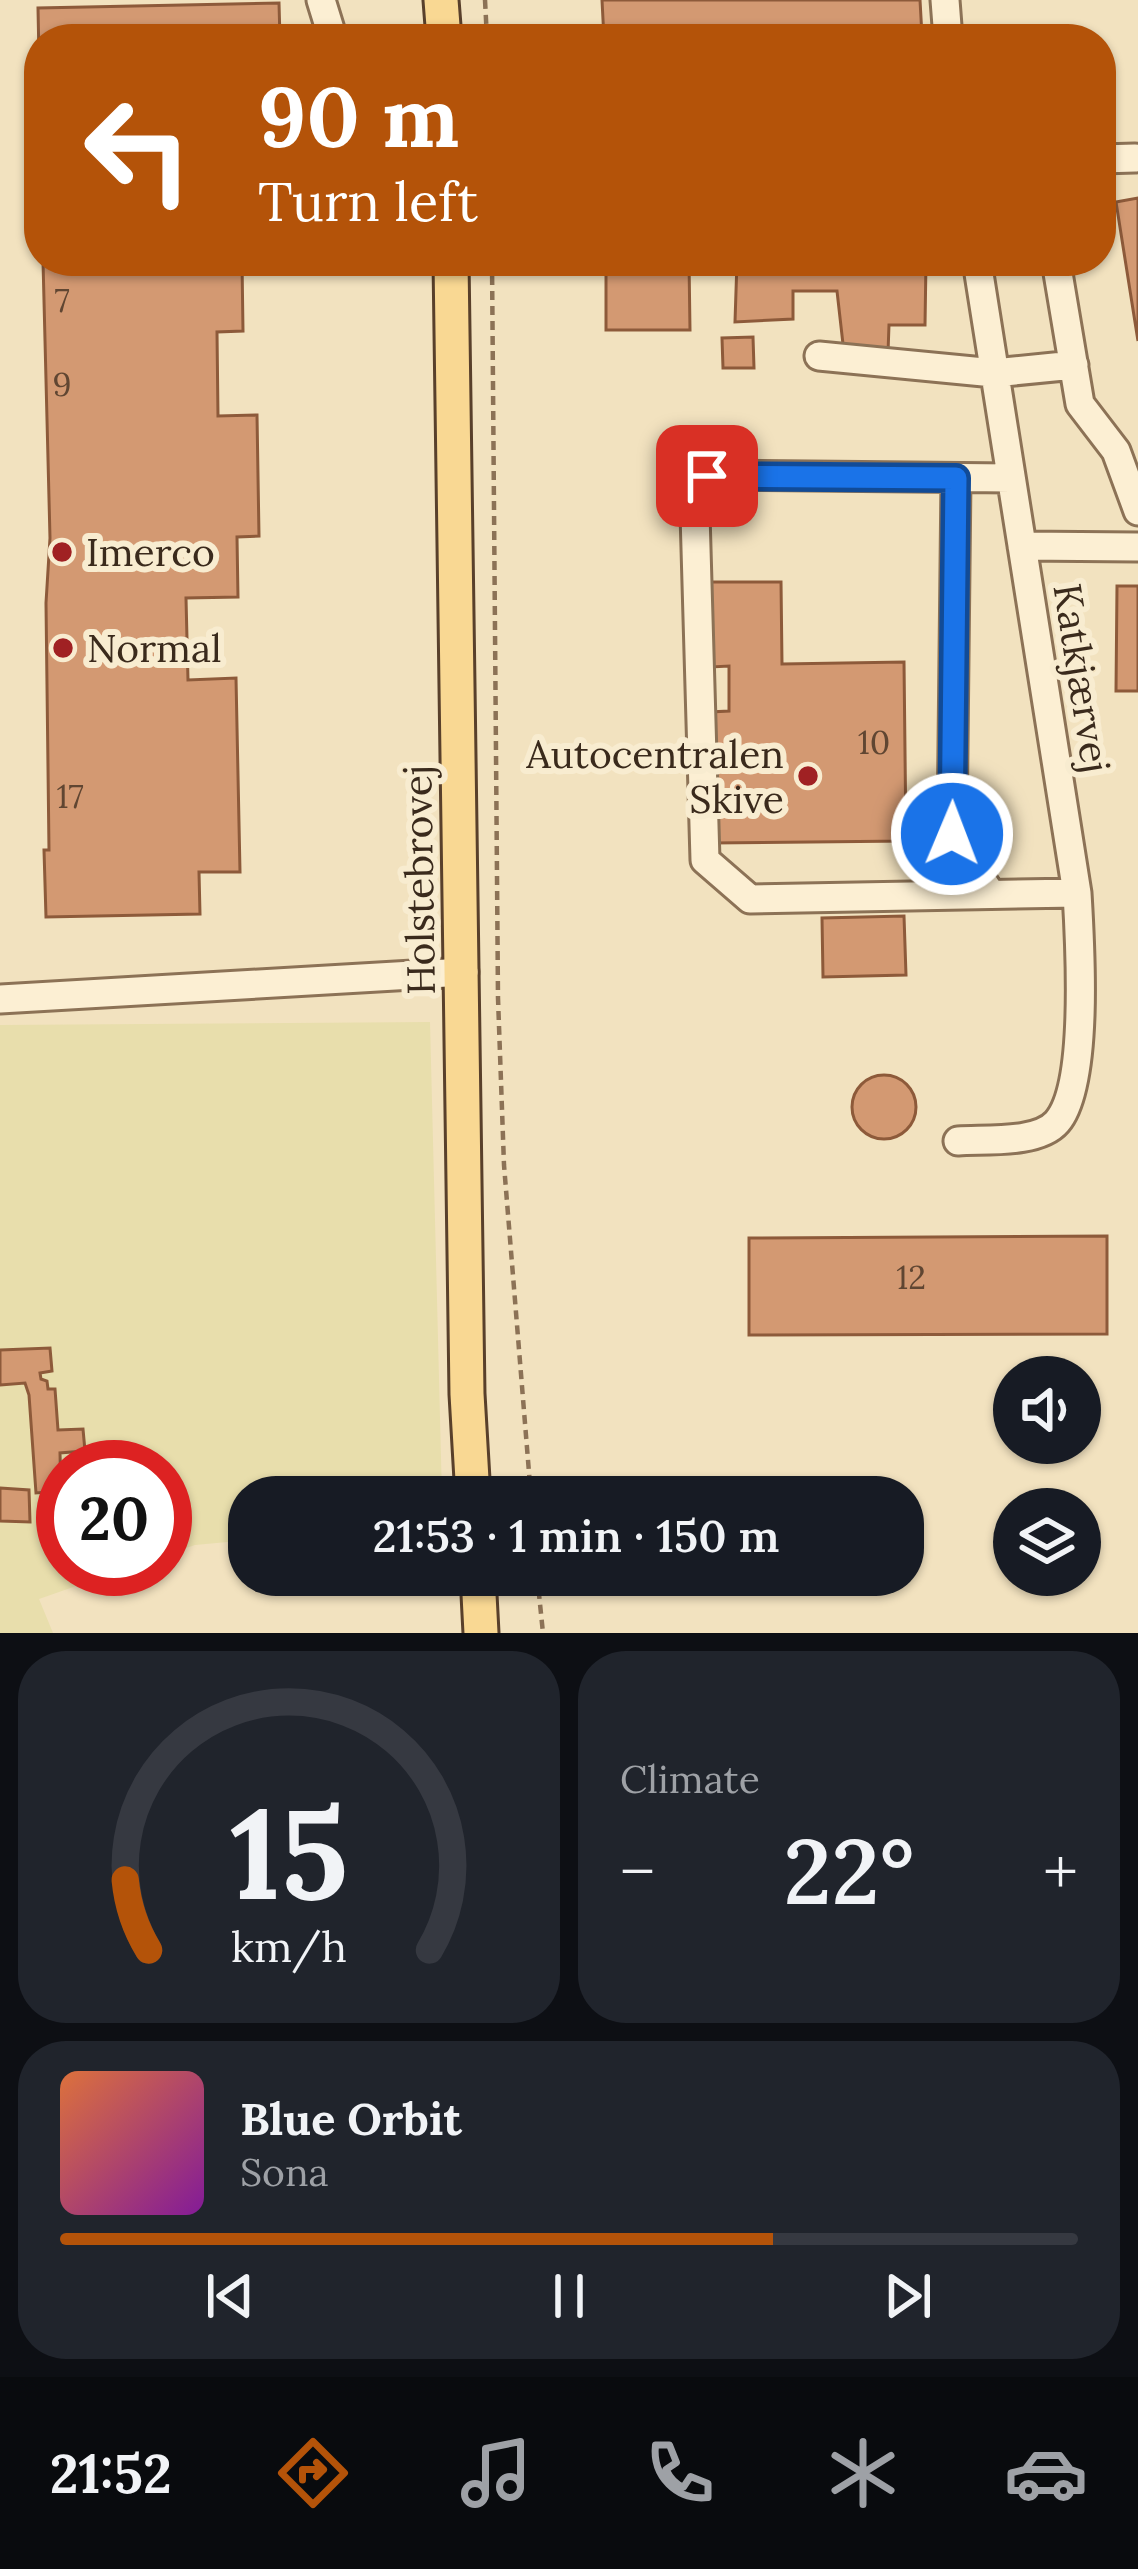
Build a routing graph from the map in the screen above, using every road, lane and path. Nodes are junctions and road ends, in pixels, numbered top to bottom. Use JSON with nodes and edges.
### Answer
{"nodes":[{"id":1,"x":1135,"y":158,"type":"dead end"},
{"id":2,"x":1116,"y":159,"type":"edge"},
{"id":3,"x":451,"y":276,"type":"edge"},
{"id":4,"x":492,"y":276,"type":"edge"},
{"id":5,"x":978,"y":276,"type":"edge"},
{"id":6,"x":1059,"y":276,"type":"edge"},
{"id":7,"x":819,"y":356,"type":"dead end"},
{"id":8,"x":1074,"y":364,"type":"junction"},
{"id":9,"x":994,"y":373,"type":"junction"},
{"id":10,"x":956,"y":478,"type":"junction"},
{"id":11,"x":1011,"y":478,"type":"junction"},
{"id":12,"x":1138,"y":511,"type":"edge"},
{"id":13,"x":1022,"y":546,"type":"junction"},
{"id":14,"x":1138,"y":547,"type":"edge"},
{"id":15,"x":1077,"y":893,"type":"junction"},
{"id":16,"x":991,"y":894,"type":"junction"},
{"id":17,"x":464,"y":972,"type":"junction"},
{"id":18,"x":0,"y":999,"type":"edge"},
{"id":19,"x":958,"y":1141,"type":"dead end"},
{"id":20,"x":472,"y":1476,"type":"edge"},
{"id":21,"x":529,"y":1476,"type":"edge"},
{"id":22,"x":479,"y":1596,"type":"edge"},
{"id":23,"x":539,"y":1596,"type":"edge"},
{"id":24,"x":481,"y":1633,"type":"edge"},
{"id":25,"x":543,"y":1633,"type":"edge"}],
"edges":[{"from":1,"to":2,"type":"street"},
{"from":3,"to":17,"type":"main road","name":"Holstebrovej"},
{"from":4,"to":21,"type":"path"},
{"from":5,"to":9,"type":"street","name":"Katkjærvej"},
{"from":6,"to":8,"type":"street"},
{"from":7,"to":9,"type":"street"},
{"from":8,"to":9,"type":"street"},
{"from":8,"to":12,"type":"street"},
{"from":9,"to":11,"type":"street","name":"Katkjærvej"},
{"from":10,"to":11,"type":"street"},
{"from":10,"to":16,"type":"street"},
{"from":10,"to":16,"type":"street"},
{"from":11,"to":13,"type":"street","name":"Katkjærvej"},
{"from":13,"to":14,"type":"street","name":"Katkjærvej"},
{"from":13,"to":15,"type":"street","name":"Katkjærvej"},
{"from":15,"to":16,"type":"street"},
{"from":15,"to":19,"type":"street","name":"Katkjærvej"},
{"from":17,"to":18,"type":"street"},
{"from":17,"to":20,"type":"main road","name":"Holstebrovej"},
{"from":22,"to":24,"type":"main road"},
{"from":23,"to":25,"type":"path"}]}
